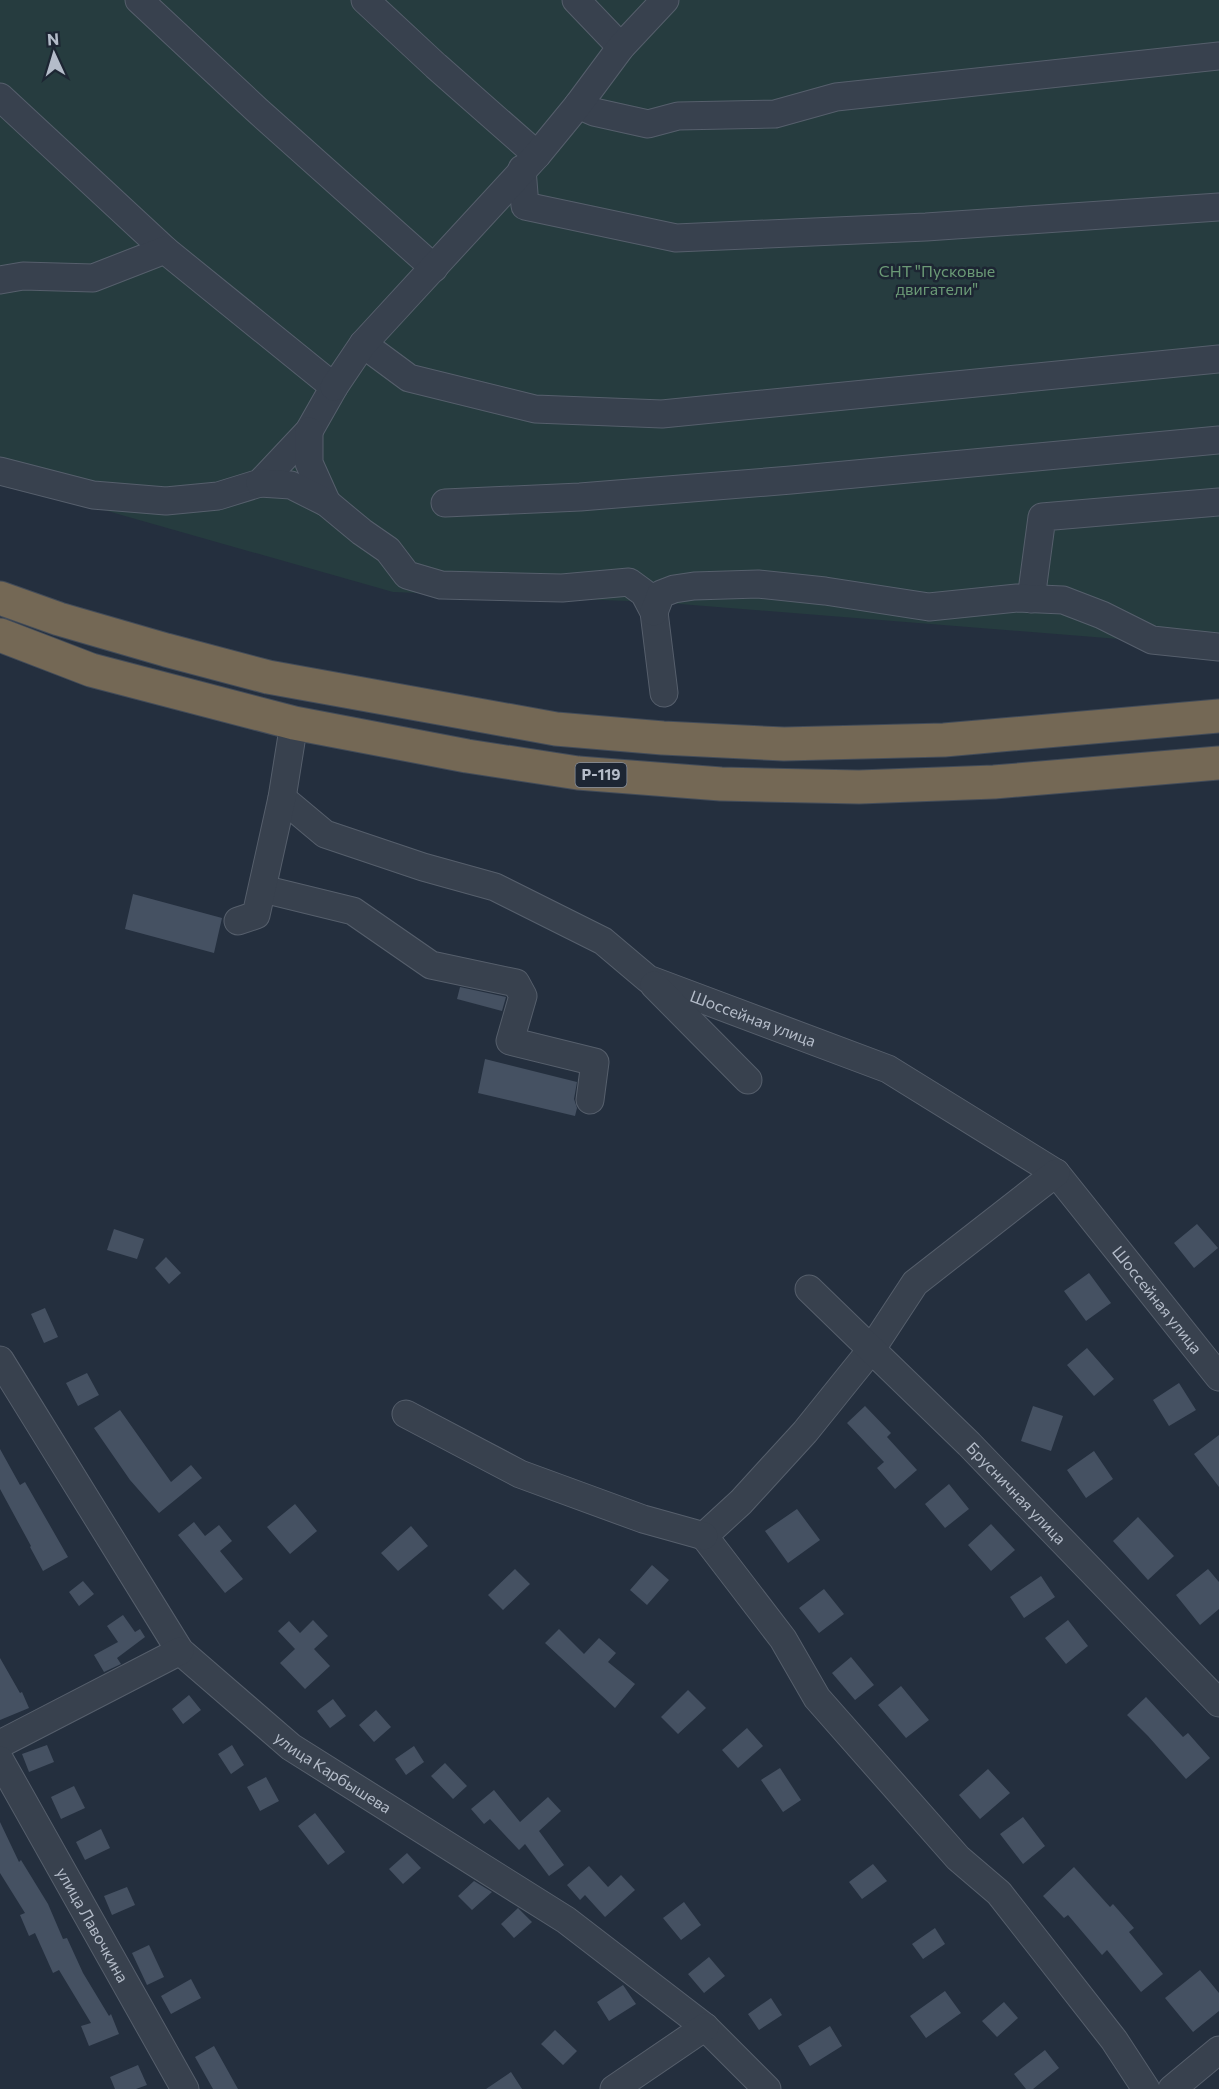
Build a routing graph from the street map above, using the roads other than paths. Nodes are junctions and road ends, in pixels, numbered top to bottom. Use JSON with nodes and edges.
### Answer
{"nodes":[{"id":1,"x":139,"y":0,"type":"edge"},
{"id":2,"x":364,"y":0,"type":"edge"},
{"id":3,"x":576,"y":0,"type":"edge"},
{"id":4,"x":665,"y":0,"type":"edge"},
{"id":5,"x":621,"y":47,"type":"junction"},
{"id":6,"x":1219,"y":56,"type":"edge"},
{"id":7,"x":0,"y":97,"type":"edge"},
{"id":8,"x":578,"y":105,"type":"junction"},
{"id":9,"x":529,"y":162,"type":"junction"},
{"id":10,"x":1219,"y":207,"type":"edge"},
{"id":11,"x":165,"y":250,"type":"junction"},
{"id":12,"x":434,"y":268,"type":"junction"},
{"id":13,"x":0,"y":280,"type":"edge"},
{"id":14,"x":363,"y":344,"type":"junction"},
{"id":15,"x":1219,"y":359,"type":"edge"},
{"id":16,"x":333,"y":387,"type":"junction"},
{"id":17,"x":309,"y":431,"type":"junction"},
{"id":18,"x":1219,"y":440,"type":"edge"},
{"id":19,"x":0,"y":471,"type":"edge"},
{"id":20,"x":260,"y":483,"type":"junction"},
{"id":21,"x":1219,"y":502,"type":"edge"},
{"id":22,"x":327,"y":503,"type":"junction"},
{"id":23,"x":445,"y":503,"type":"dead end"},
{"id":24,"x":0,"y":598,"type":"edge"},
{"id":25,"x":1031,"y":599,"type":"junction"},
{"id":26,"x":654,"y":612,"type":"junction"},
{"id":27,"x":0,"y":635,"type":"edge"},
{"id":28,"x":1219,"y":647,"type":"edge"},
{"id":29,"x":664,"y":693,"type":"dead end"},
{"id":30,"x":1219,"y":716,"type":"edge"},
{"id":31,"x":294,"y":723,"type":"junction"},
{"id":32,"x":1219,"y":763,"type":"edge"},
{"id":33,"x":282,"y":798,"type":"junction"},
{"id":34,"x":263,"y":889,"type":"junction"},
{"id":35,"x":238,"y":921,"type":"dead end"},
{"id":36,"x":648,"y":979,"type":"junction"},
{"id":37,"x":748,"y":1080,"type":"dead end"},
{"id":38,"x":590,"y":1100,"type":"dead end"},
{"id":39,"x":1056,"y":1173,"type":"junction"},
{"id":40,"x":809,"y":1290,"type":"dead end"},
{"id":41,"x":871,"y":1350,"type":"junction"},
{"id":42,"x":0,"y":1360,"type":"edge"},
{"id":43,"x":1219,"y":1377,"type":"edge"},
{"id":44,"x":406,"y":1414,"type":"dead end"},
{"id":45,"x":704,"y":1536,"type":"junction"},
{"id":46,"x":180,"y":1651,"type":"junction"},
{"id":47,"x":1219,"y":1703,"type":"edge"},
{"id":48,"x":0,"y":1744,"type":"edge"},
{"id":49,"x":0,"y":1760,"type":"edge"},
{"id":50,"x":705,"y":2027,"type":"junction"},
{"id":51,"x":1219,"y":2050,"type":"edge"},
{"id":52,"x":185,"y":2089,"type":"edge"},
{"id":53,"x":614,"y":2089,"type":"edge"},
{"id":54,"x":767,"y":2089,"type":"edge"},
{"id":55,"x":1146,"y":2089,"type":"edge"},
{"id":56,"x":1172,"y":2089,"type":"edge"}],
"edges":[{"from":1,"to":12,"type":"street"},
{"from":2,"to":9,"type":"street"},
{"from":3,"to":5,"type":"street"},
{"from":4,"to":5,"type":"street"},
{"from":5,"to":8,"type":"street"},
{"from":6,"to":8,"type":"street"},
{"from":7,"to":11,"type":"street"},
{"from":8,"to":9,"type":"street"},
{"from":9,"to":10,"type":"street"},
{"from":9,"to":12,"type":"street"},
{"from":11,"to":13,"type":"street"},
{"from":11,"to":16,"type":"street"},
{"from":12,"to":14,"type":"street"},
{"from":14,"to":15,"type":"street"},
{"from":14,"to":16,"type":"street"},
{"from":16,"to":17,"type":"street"},
{"from":17,"to":20,"type":"street"},
{"from":17,"to":22,"type":"street"},
{"from":18,"to":23,"type":"street"},
{"from":19,"to":20,"type":"street"},
{"from":20,"to":22,"type":"street"},
{"from":21,"to":25,"type":"street"},
{"from":22,"to":26,"type":"street"},
{"from":24,"to":30,"type":"highway"},
{"from":25,"to":26,"type":"street"},
{"from":25,"to":28,"type":"street"},
{"from":26,"to":29,"type":"street"},
{"from":27,"to":31,"type":"highway","number":"Р-119"},
{"from":31,"to":32,"type":"highway","number":"Р-119"},
{"from":31,"to":33,"type":"street"},
{"from":33,"to":34,"type":"street"},
{"from":33,"to":36,"type":"street","name":"Шоссейная улица"},
{"from":34,"to":35,"type":"street"},
{"from":34,"to":38,"type":"street"},
{"from":36,"to":37,"type":"street"},
{"from":36,"to":39,"type":"street","name":"Шоссейная улица"},
{"from":39,"to":41,"type":"street"},
{"from":39,"to":43,"type":"street","name":"Шоссейная улица"},
{"from":40,"to":41,"type":"street","name":"Брусничная улица"},
{"from":41,"to":45,"type":"street"},
{"from":41,"to":47,"type":"street","name":"Брусничная улица"},
{"from":42,"to":46,"type":"street","name":"улица Карбышева"},
{"from":44,"to":45,"type":"street"},
{"from":45,"to":55,"type":"street"},
{"from":46,"to":48,"type":"street"},
{"from":46,"to":50,"type":"street","name":"улица Карбышева"},
{"from":49,"to":52,"type":"street","name":"улица Лавочкина"},
{"from":50,"to":53,"type":"street"},
{"from":50,"to":54,"type":"street","name":"улица Карбышева"},
{"from":51,"to":56,"type":"street"}]}
